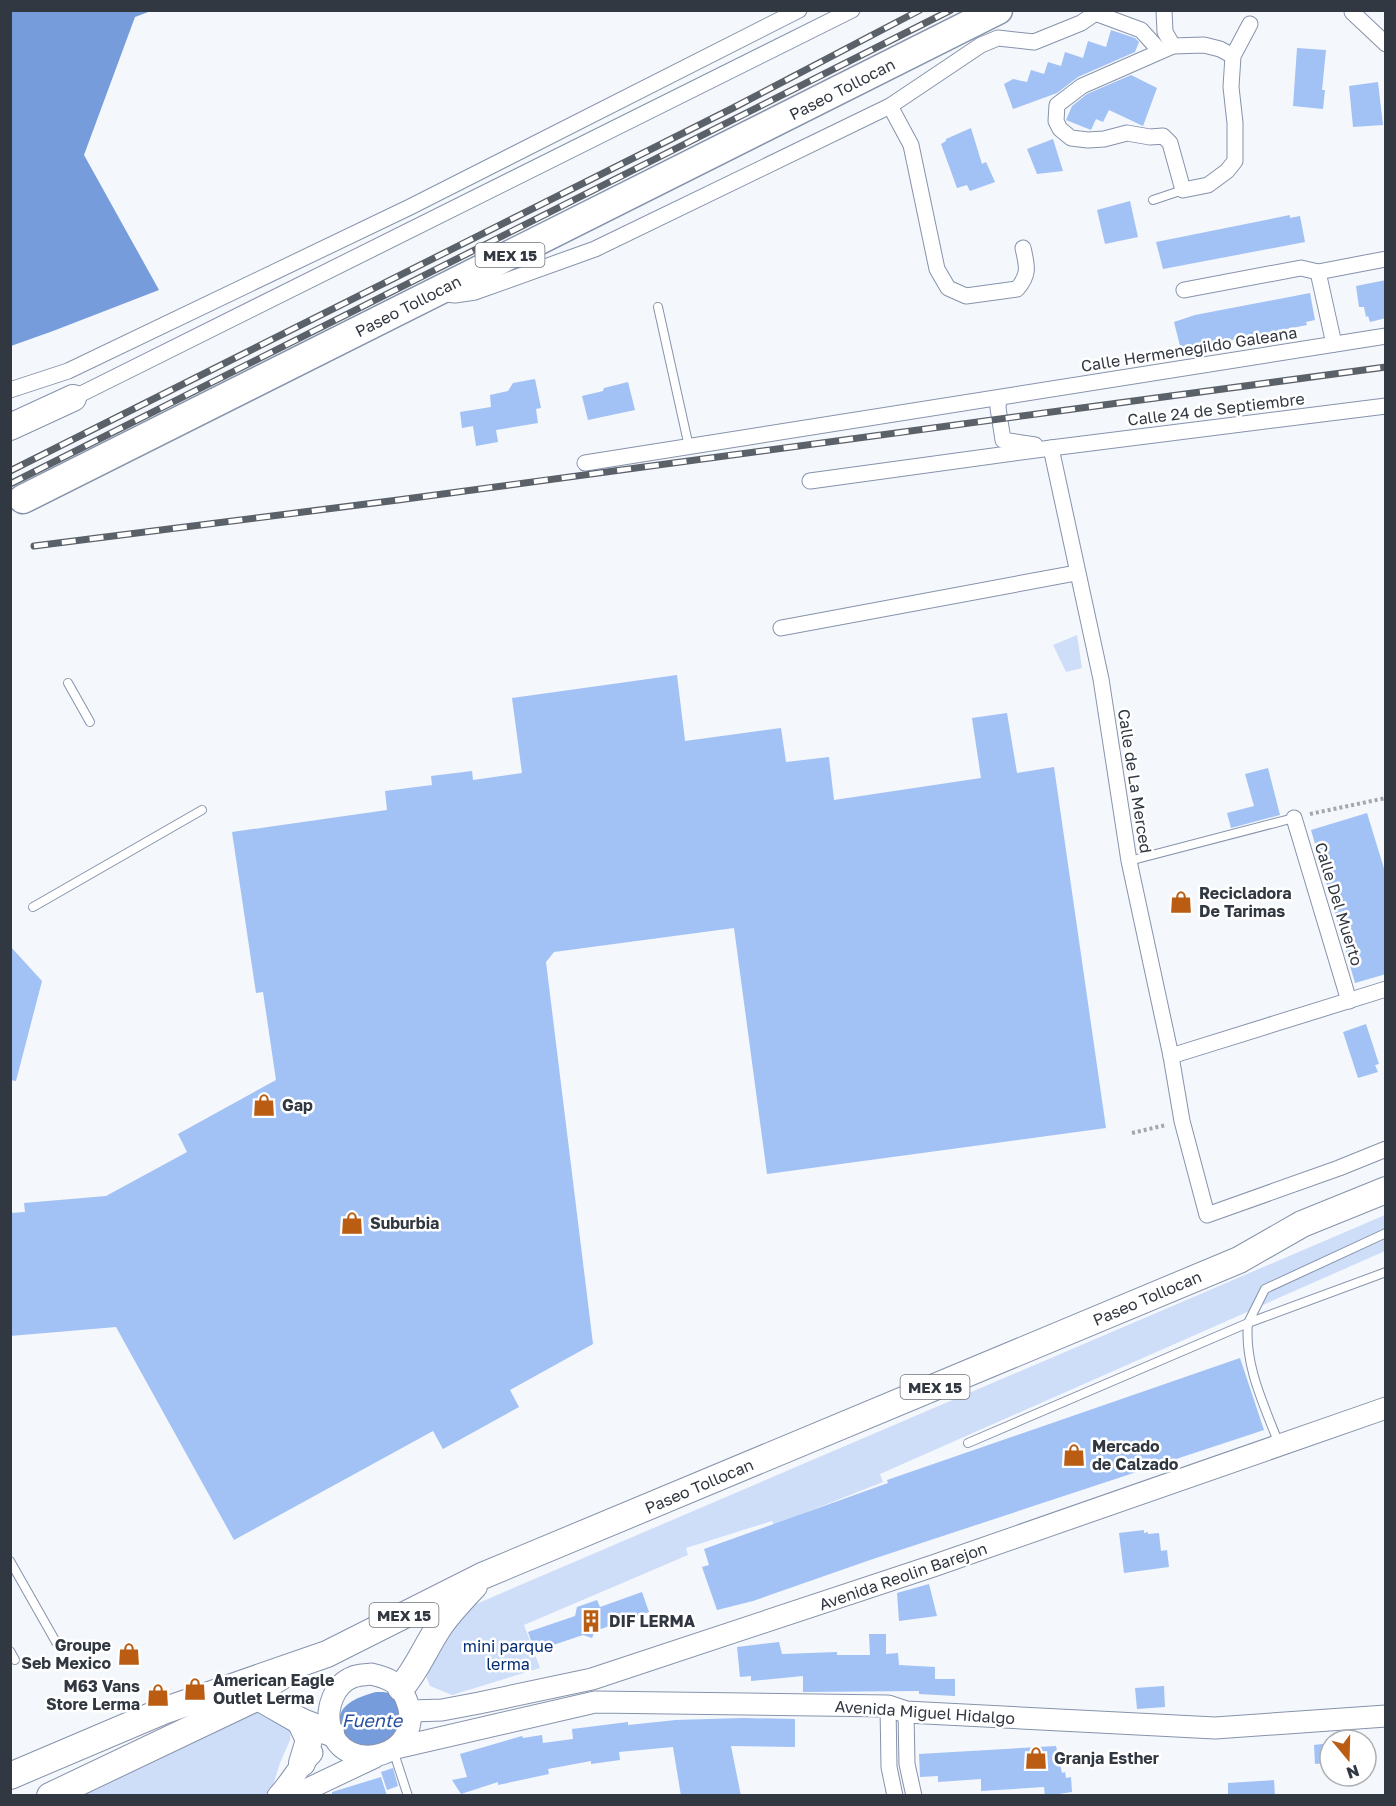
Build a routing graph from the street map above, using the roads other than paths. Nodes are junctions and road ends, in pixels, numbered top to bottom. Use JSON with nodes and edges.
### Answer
{"nodes":[{"id":1,"x":799,"y":10,"type":"edge"},
{"id":2,"x":852,"y":10,"type":"edge"},
{"id":3,"x":998,"y":10,"type":"edge"},
{"id":4,"x":1164,"y":10,"type":"edge"},
{"id":5,"x":1097,"y":12,"type":"edge"},
{"id":6,"x":1352,"y":12,"type":"edge"},
{"id":7,"x":1250,"y":24,"type":"dead end"},
{"id":8,"x":1386,"y":44,"type":"edge"},
{"id":9,"x":1166,"y":48,"type":"junction"},
{"id":10,"x":1233,"y":56,"type":"junction"},
{"id":11,"x":890,"y":106,"type":"junction"},
{"id":12,"x":1183,"y":190,"type":"junction"},
{"id":13,"x":1154,"y":200,"type":"dead end"},
{"id":14,"x":1023,"y":248,"type":"dead end"},
{"id":15,"x":1386,"y":259,"type":"edge"},
{"id":16,"x":1318,"y":272,"type":"junction"},
{"id":17,"x":1184,"y":290,"type":"dead end"},
{"id":18,"x":433,"y":293,"type":"junction"},
{"id":19,"x":658,"y":307,"type":"dead end"},
{"id":20,"x":1386,"y":336,"type":"edge"},
{"id":21,"x":1334,"y":344,"type":"junction"},
{"id":22,"x":10,"y":390,"type":"edge"},
{"id":23,"x":74,"y":398,"type":"joint"},
{"id":24,"x":999,"y":398,"type":"junction"},
{"id":25,"x":1386,"y":406,"type":"edge"},
{"id":26,"x":10,"y":427,"type":"edge"},
{"id":27,"x":689,"y":447,"type":"junction"},
{"id":28,"x":1051,"y":448,"type":"junction"},
{"id":29,"x":585,"y":463,"type":"dead end"},
{"id":30,"x":810,"y":481,"type":"dead end"},
{"id":31,"x":17,"y":502,"type":"edge"},
{"id":32,"x":1077,"y":573,"type":"junction"},
{"id":33,"x":781,"y":628,"type":"dead end"},
{"id":34,"x":68,"y":683,"type":"dead end"},
{"id":35,"x":90,"y":722,"type":"dead end"},
{"id":36,"x":202,"y":810,"type":"dead end"},
{"id":37,"x":1294,"y":818,"type":"joint"},
{"id":38,"x":1129,"y":861,"type":"junction"},
{"id":39,"x":33,"y":907,"type":"dead end"},
{"id":40,"x":1386,"y":989,"type":"edge"},
{"id":41,"x":1350,"y":1001,"type":"junction"},
{"id":42,"x":1171,"y":1056,"type":"junction"},
{"id":43,"x":1386,"y":1149,"type":"edge"},
{"id":44,"x":1386,"y":1190,"type":"edge"},
{"id":45,"x":1386,"y":1233,"type":"edge"},
{"id":46,"x":1386,"y":1272,"type":"edge"},
{"id":47,"x":1248,"y":1323,"type":"junction"},
{"id":48,"x":1386,"y":1408,"type":"edge"},
{"id":49,"x":968,"y":1443,"type":"dead end"},
{"id":50,"x":1280,"y":1445,"type":"junction"},
{"id":51,"x":10,"y":1561,"type":"edge"},
{"id":52,"x":482,"y":1576,"type":"junction"},
{"id":53,"x":56,"y":1642,"type":"dead end"},
{"id":54,"x":10,"y":1651,"type":"edge"},
{"id":55,"x":327,"y":1654,"type":"junction"},
{"id":56,"x":15,"y":1660,"type":"dead end"},
{"id":57,"x":592,"y":1679,"type":"junction"},
{"id":58,"x":258,"y":1697,"type":"junction"},
{"id":59,"x":406,"y":1699,"type":"junction"},
{"id":60,"x":595,"y":1702,"type":"junction"},
{"id":61,"x":897,"y":1709,"type":"junction"},
{"id":62,"x":1386,"y":1716,"type":"edge"},
{"id":63,"x":300,"y":1721,"type":"junction"},
{"id":64,"x":332,"y":1733,"type":"junction"},
{"id":65,"x":388,"y":1752,"type":"junction"},
{"id":66,"x":302,"y":1763,"type":"junction"},
{"id":67,"x":907,"y":1764,"type":"junction"},
{"id":68,"x":890,"y":1767,"type":"junction"},
{"id":69,"x":10,"y":1776,"type":"edge"},
{"id":70,"x":50,"y":1796,"type":"edge"},
{"id":71,"x":278,"y":1796,"type":"edge"},
{"id":72,"x":294,"y":1796,"type":"edge"},
{"id":73,"x":408,"y":1796,"type":"edge"},
{"id":74,"x":896,"y":1796,"type":"edge"},
{"id":75,"x":914,"y":1796,"type":"edge"}],
"edges":[{"from":1,"to":22,"type":"street"},
{"from":2,"to":23,"type":"street"},
{"from":3,"to":18,"type":"highway","name":"Paseo Tollocan","number":"MEX 15"},
{"from":4,"to":9,"type":"street"},
{"from":5,"to":9,"type":"street"},
{"from":5,"to":11,"type":"street"},
{"from":6,"to":8,"type":"street"},
{"from":7,"to":10,"type":"street"},
{"from":9,"to":10,"type":"street"},
{"from":9,"to":12,"type":"street"},
{"from":10,"to":12,"type":"street"},
{"from":11,"to":14,"type":"street"},
{"from":11,"to":18,"type":"street"},
{"from":12,"to":13,"type":"lane"},
{"from":15,"to":16,"type":"street"},
{"from":16,"to":17,"type":"street"},
{"from":16,"to":21,"type":"street"},
{"from":18,"to":31,"type":"highway","name":"Paseo Tollocan","number":"MEX 15"},
{"from":19,"to":27,"type":"lane"},
{"from":20,"to":21,"type":"street","name":"Calle Hermenegildo Galeana"},
{"from":21,"to":24,"type":"street","name":"Calle Hermenegildo Galeana"},
{"from":23,"to":26,"type":"highway"},
{"from":24,"to":27,"type":"street","name":"Calle Hermenegildo Galeana"},
{"from":24,"to":28,"type":"street"},
{"from":25,"to":28,"type":"street","name":"Calle 24 de Septiembre"},
{"from":27,"to":29,"type":"street","name":"Calle Hermenegildo Galeana"},
{"from":28,"to":30,"type":"street","name":"Calle 24 de Septiembre"},
{"from":28,"to":32,"type":"street","name":"Calle de La Merced"},
{"from":32,"to":33,"type":"street"},
{"from":32,"to":38,"type":"street","name":"Calle de La Merced"},
{"from":34,"to":35,"type":"lane"},
{"from":36,"to":39,"type":"lane"},
{"from":37,"to":38,"type":"lane"},
{"from":37,"to":41,"type":"street","name":"Calle Del Muerto"},
{"from":38,"to":42,"type":"street","name":"Calle de La Merced"},
{"from":40,"to":41,"type":"street"},
{"from":41,"to":42,"type":"street"},
{"from":42,"to":43,"type":"street","name":"Calle de La Merced"},
{"from":44,"to":52,"type":"highway","name":"Paseo Tollocan","number":"MEX 15"},
{"from":45,"to":47,"type":"lane"},
{"from":46,"to":47,"type":"lane"},
{"from":47,"to":49,"type":"lane"},
{"from":47,"to":50,"type":"lane"},
{"from":48,"to":50,"type":"main road","name":"Avenida Reolin Barejon"},
{"from":50,"to":57,"type":"main road","name":"Avenida Reolin Barejon"},
{"from":51,"to":53,"type":"lane"},
{"from":52,"to":55,"type":"highway","name":"Paseo Tollocan","number":"MEX 15"},
{"from":52,"to":59,"type":"highway"},
{"from":54,"to":56,"type":"lane"},
{"from":55,"to":58,"type":"street"},
{"from":55,"to":69,"type":"highway","name":"Paseo Tollocan","number":"MEX 15"},
{"from":57,"to":59,"type":"main road","name":"Avenida Reolin Barejon"},
{"from":57,"to":60,"type":"main road"},
{"from":58,"to":63,"type":"highway"},
{"from":58,"to":70,"type":"highway"},
{"from":59,"to":64,"type":"main road"},
{"from":59,"to":65,"type":"main road"},
{"from":60,"to":61,"type":"main road","name":"Avenida Miguel Hidalgo"},
{"from":60,"to":65,"type":"main road","name":"Avenida Miguel Hidalgo"},
{"from":61,"to":62,"type":"main road","name":"Avenida Miguel Hidalgo"},
{"from":61,"to":67,"type":"street"},
{"from":61,"to":68,"type":"street"},
{"from":63,"to":64,"type":"highway"},
{"from":63,"to":66,"type":"highway"},
{"from":64,"to":65,"type":"main road"},
{"from":64,"to":66,"type":"main road"},
{"from":65,"to":72,"type":"main road"},
{"from":65,"to":73,"type":"lane"},
{"from":66,"to":71,"type":"main road"},
{"from":67,"to":68,"type":"street"},
{"from":67,"to":75,"type":"street"},
{"from":68,"to":74,"type":"street"}]}
